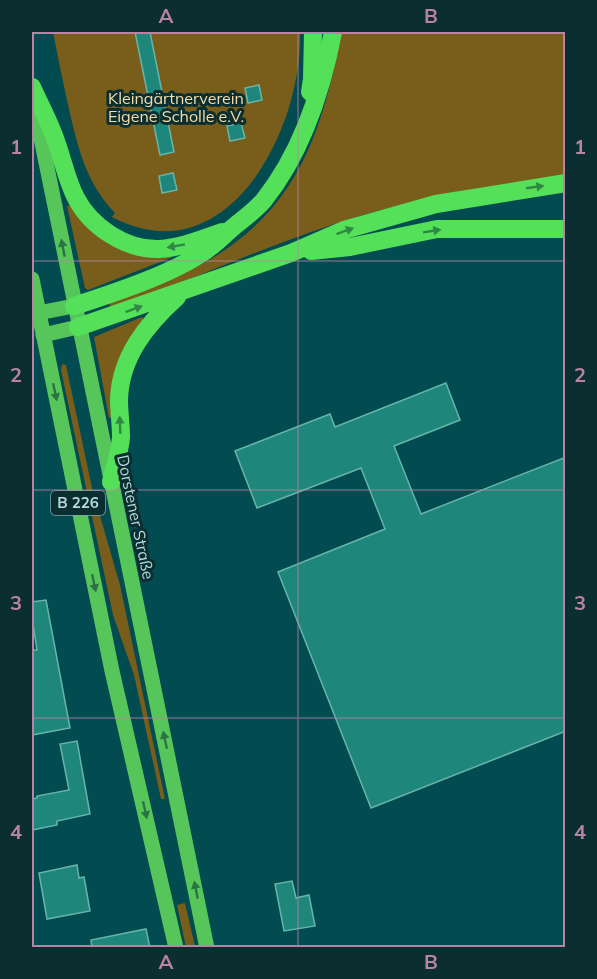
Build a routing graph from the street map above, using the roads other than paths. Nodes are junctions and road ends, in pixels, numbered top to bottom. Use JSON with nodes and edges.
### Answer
{"nodes":[{"id":1,"x":313,"y":32,"type":"edge"},
{"id":2,"x":333,"y":32,"type":"edge"},
{"id":3,"x":32,"y":87,"type":"edge"},
{"id":4,"x":32,"y":93,"type":"edge"},
{"id":5,"x":304,"y":130,"type":"junction"},
{"id":6,"x":566,"y":183,"type":"edge"},
{"id":7,"x":232,"y":229,"type":"junction"},
{"id":8,"x":566,"y":229,"type":"edge"},
{"id":9,"x":291,"y":253,"type":"junction"},
{"id":10,"x":32,"y":279,"type":"edge"},
{"id":11,"x":184,"y":291,"type":"junction"},
{"id":12,"x":74,"y":306,"type":"junction"},
{"id":13,"x":38,"y":313,"type":"junction"},
{"id":14,"x":78,"y":327,"type":"junction"},
{"id":15,"x":43,"y":334,"type":"junction"},
{"id":16,"x":111,"y":482,"type":"junction"},
{"id":17,"x":176,"y":948,"type":"edge"},
{"id":18,"x":207,"y":948,"type":"edge"}],
"edges":[{"from":1,"to":5,"type":"highway"},
{"from":2,"to":5,"type":"highway"},
{"from":7,"to":3,"type":"highway","one_way":true},
{"from":12,"to":4,"type":"main road","name":"Dorstener Straße","number":"B 226","one_way":true},
{"from":5,"to":7,"type":"highway"},
{"from":9,"to":6,"type":"highway","one_way":true},
{"from":7,"to":12,"type":"highway"},
{"from":9,"to":8,"type":"highway","one_way":true},
{"from":9,"to":11,"type":"highway"},
{"from":10,"to":13,"type":"main road","number":"B 226"},
{"from":14,"to":11,"type":"highway","one_way":true},
{"from":16,"to":11,"type":"highway","one_way":true},
{"from":12,"to":13,"type":"main road"},
{"from":12,"to":14,"type":"main road","name":"Dorstener Straße","number":"B 226"},
{"from":13,"to":15,"type":"main road","number":"B 226"},
{"from":14,"to":15,"type":"main road"},
{"from":14,"to":16,"type":"main road","name":"Dorstener Straße","number":"B 226"},
{"from":15,"to":17,"type":"main road","number":"B 226","one_way":true},
{"from":18,"to":16,"type":"main road","name":"Dorstener Straße","number":"B 226","one_way":true}]}
